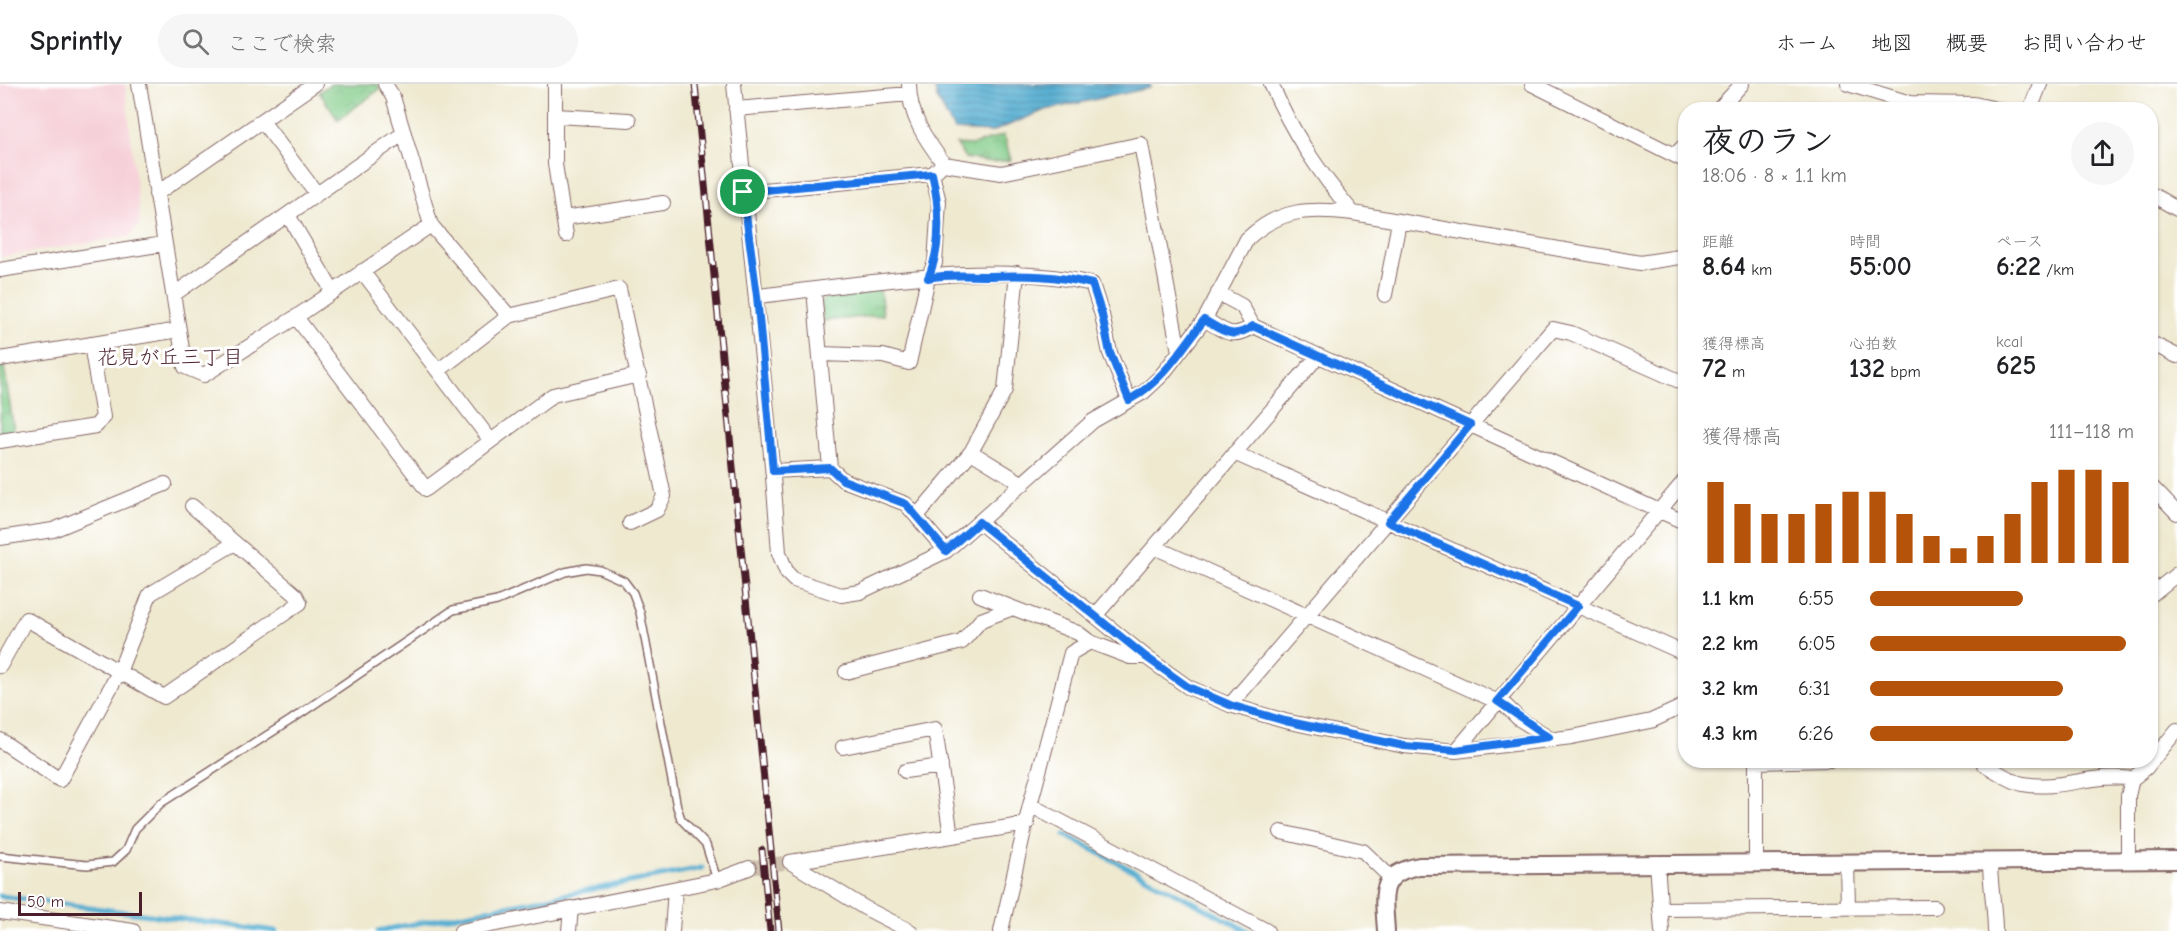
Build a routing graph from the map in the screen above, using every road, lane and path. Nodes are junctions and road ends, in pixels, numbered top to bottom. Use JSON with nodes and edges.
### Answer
{"nodes":[{"id":1,"x":139,"y":84,"type":"edge"},
{"id":2,"x":315,"y":84,"type":"edge"},
{"id":3,"x":385,"y":84,"type":"edge"},
{"id":4,"x":555,"y":84,"type":"edge"},
{"id":5,"x":734,"y":84,"type":"edge"},
{"id":6,"x":1271,"y":84,"type":"edge"},
{"id":7,"x":1532,"y":84,"type":"edge"},
{"id":8,"x":1723,"y":84,"type":"edge"},
{"id":9,"x":1848,"y":84,"type":"edge"},
{"id":10,"x":2040,"y":84,"type":"edge"},
{"id":11,"x":1739,"y":87,"type":"edge"},
{"id":12,"x":909,"y":89,"type":"edge"},
{"id":13,"x":1725,"y":102,"type":"edge"},
{"id":14,"x":1907,"y":102,"type":"edge"},
{"id":15,"x":2034,"y":102,"type":"edge"},
{"id":16,"x":736,"y":109,"type":"junction"},
{"id":17,"x":555,"y":116,"type":"junction"},
{"id":18,"x":629,"y":120,"type":"dead end"},
{"id":19,"x":262,"y":121,"type":"junction"},
{"id":20,"x":404,"y":134,"type":"junction"},
{"id":21,"x":1678,"y":157,"type":"edge"},
{"id":22,"x":944,"y":164,"type":"junction"},
{"id":23,"x":932,"y":174,"type":"junction"},
{"id":24,"x":743,"y":192,"type":"junction"},
{"id":25,"x":156,"y":194,"type":"junction"},
{"id":26,"x":317,"y":195,"type":"junction"},
{"id":27,"x":2158,"y":198,"type":"edge"},
{"id":28,"x":663,"y":203,"type":"dead end"},
{"id":29,"x":2177,"y":209,"type":"edge"},
{"id":30,"x":1353,"y":213,"type":"junction"},
{"id":31,"x":288,"y":215,"type":"junction"},
{"id":32,"x":564,"y":218,"type":"junction"},
{"id":33,"x":1399,"y":222,"type":"junction"},
{"id":34,"x":431,"y":225,"type":"junction"},
{"id":35,"x":566,"y":234,"type":"dead end"},
{"id":36,"x":164,"y":244,"type":"junction"},
{"id":37,"x":1678,"y":257,"type":"edge"},
{"id":38,"x":0,"y":270,"type":"edge"},
{"id":39,"x":362,"y":271,"type":"junction"},
{"id":40,"x":1017,"y":273,"type":"junction"},
{"id":41,"x":928,"y":278,"type":"junction"},
{"id":42,"x":814,"y":290,"type":"junction"},
{"id":43,"x":333,"y":292,"type":"junction"},
{"id":44,"x":1218,"y":293,"type":"junction"},
{"id":45,"x":173,"y":295,"type":"junction"},
{"id":46,"x":1385,"y":295,"type":"dead end"},
{"id":47,"x":757,"y":296,"type":"junction"},
{"id":48,"x":509,"y":316,"type":"junction"},
{"id":49,"x":296,"y":317,"type":"junction"},
{"id":50,"x":1204,"y":320,"type":"junction"},
{"id":51,"x":1253,"y":326,"type":"junction"},
{"id":52,"x":179,"y":330,"type":"junction"},
{"id":53,"x":92,"y":344,"type":"junction"},
{"id":54,"x":2158,"y":347,"type":"edge"},
{"id":55,"x":1179,"y":352,"type":"junction"},
{"id":56,"x":820,"y":354,"type":"junction"},
{"id":57,"x":1317,"y":356,"type":"junction"},
{"id":58,"x":2177,"y":356,"type":"edge"},
{"id":59,"x":0,"y":359,"type":"edge"},
{"id":60,"x":438,"y":371,"type":"junction"},
{"id":61,"x":639,"y":375,"type":"junction"},
{"id":62,"x":1678,"y":380,"type":"edge"},
{"id":63,"x":1129,"y":400,"type":"junction"},
{"id":64,"x":1470,"y":425,"type":"junction"},
{"id":65,"x":0,"y":441,"type":"edge"},
{"id":66,"x":491,"y":441,"type":"junction"},
{"id":67,"x":971,"y":452,"type":"junction"},
{"id":68,"x":1234,"y":453,"type":"junction"},
{"id":69,"x":830,"y":468,"type":"junction"},
{"id":70,"x":773,"y":471,"type":"junction"},
{"id":71,"x":165,"y":484,"type":"dead end"},
{"id":72,"x":1023,"y":484,"type":"junction"},
{"id":73,"x":1678,"y":488,"type":"edge"},
{"id":74,"x":2158,"y":493,"type":"edge"},
{"id":75,"x":192,"y":506,"type":"dead end"},
{"id":76,"x":1659,"y":510,"type":"junction"},
{"id":77,"x":2177,"y":513,"type":"edge"},
{"id":78,"x":918,"y":516,"type":"junction"},
{"id":79,"x":1678,"y":519,"type":"edge"},
{"id":80,"x":979,"y":522,"type":"junction"},
{"id":81,"x":1388,"y":522,"type":"junction"},
{"id":82,"x":630,"y":523,"type":"dead end"},
{"id":83,"x":0,"y":538,"type":"edge"},
{"id":84,"x":235,"y":543,"type":"junction"},
{"id":85,"x":1154,"y":547,"type":"junction"},
{"id":86,"x":946,"y":551,"type":"junction"},
{"id":87,"x":2177,"y":574,"type":"edge"},
{"id":88,"x":2158,"y":586,"type":"edge"},
{"id":89,"x":980,"y":595,"type":"dead end"},
{"id":90,"x":1578,"y":606,"type":"junction"},
{"id":91,"x":1013,"y":608,"type":"junction"},
{"id":92,"x":1095,"y":615,"type":"junction"},
{"id":93,"x":1307,"y":617,"type":"junction"},
{"id":94,"x":1090,"y":642,"type":"junction"},
{"id":95,"x":1678,"y":650,"type":"edge"},
{"id":96,"x":1146,"y":657,"type":"junction"},
{"id":97,"x":0,"y":666,"type":"edge"},
{"id":98,"x":119,"y":672,"type":"junction"},
{"id":99,"x":846,"y":672,"type":"dead end"},
{"id":100,"x":1497,"y":701,"type":"junction"},
{"id":101,"x":1230,"y":705,"type":"junction"},
{"id":102,"x":1678,"y":709,"type":"edge"},
{"id":103,"x":2177,"y":730,"type":"edge"},
{"id":104,"x":1549,"y":737,"type":"junction"},
{"id":105,"x":0,"y":740,"type":"edge"},
{"id":106,"x":843,"y":747,"type":"dead end"},
{"id":107,"x":1456,"y":750,"type":"junction"},
{"id":108,"x":2158,"y":753,"type":"edge"},
{"id":109,"x":941,"y":766,"type":"junction"},
{"id":110,"x":1756,"y":768,"type":"edge"},
{"id":111,"x":1991,"y":768,"type":"edge"},
{"id":112,"x":2145,"y":768,"type":"edge"},
{"id":113,"x":905,"y":771,"type":"dead end"},
{"id":114,"x":2132,"y":779,"type":"junction"},
{"id":115,"x":1030,"y":805,"type":"junction"},
{"id":116,"x":1027,"y":824,"type":"junction"},
{"id":117,"x":1281,"y":832,"type":"dead end"},
{"id":118,"x":951,"y":836,"type":"junction"},
{"id":119,"x":0,"y":856,"type":"edge"},
{"id":120,"x":2177,"y":860,"type":"edge"},
{"id":121,"x":2128,"y":861,"type":"junction"},
{"id":122,"x":1847,"y":862,"type":"junction"},
{"id":123,"x":1990,"y":862,"type":"junction"},
{"id":124,"x":1658,"y":863,"type":"junction"},
{"id":125,"x":1756,"y":863,"type":"junction"},
{"id":126,"x":749,"y":868,"type":"tunnel mouth"},
{"id":127,"x":1390,"y":877,"type":"junction"},
{"id":128,"x":717,"y":880,"type":"junction"},
{"id":129,"x":675,"y":889,"type":"junction"},
{"id":130,"x":1935,"y":907,"type":"dead end"},
{"id":131,"x":571,"y":908,"type":"junction"},
{"id":132,"x":1848,"y":908,"type":"junction"},
{"id":133,"x":1660,"y":909,"type":"junction"},
{"id":134,"x":0,"y":912,"type":"edge"},
{"id":135,"x":59,"y":926,"type":"edge"},
{"id":136,"x":133,"y":931,"type":"edge"},
{"id":137,"x":465,"y":931,"type":"edge"},
{"id":138,"x":569,"y":931,"type":"edge"},
{"id":139,"x":672,"y":931,"type":"edge"},
{"id":140,"x":910,"y":931,"type":"edge"},
{"id":141,"x":1001,"y":931,"type":"edge"},
{"id":142,"x":1268,"y":931,"type":"edge"},
{"id":143,"x":1386,"y":931,"type":"edge"},
{"id":144,"x":1662,"y":931,"type":"edge"},
{"id":145,"x":1995,"y":931,"type":"edge"}],
"edges":[{"from":1,"to":25,"type":"street"},
{"from":2,"to":19,"type":"street"},
{"from":3,"to":20,"type":"street"},
{"from":4,"to":17,"type":"street"},
{"from":5,"to":16,"type":"street"},
{"from":6,"to":30,"type":"street"},
{"from":7,"to":21,"type":"street"},
{"from":8,"to":11,"type":"street"},
{"from":9,"to":14,"type":"street"},
{"from":10,"to":15,"type":"street"},
{"from":11,"to":13,"type":"street"},
{"from":12,"to":16,"type":"street"},
{"from":12,"to":22,"type":"street"},
{"from":16,"to":24,"type":"street"},
{"from":17,"to":18,"type":"street"},
{"from":17,"to":32,"type":"street"},
{"from":19,"to":25,"type":"street"},
{"from":19,"to":26,"type":"street"},
{"from":20,"to":26,"type":"street"},
{"from":20,"to":34,"type":"street"},
{"from":22,"to":23,"type":"street"},
{"from":22,"to":55,"type":"street"},
{"from":23,"to":24,"type":"street"},
{"from":23,"to":41,"type":"street"},
{"from":24,"to":47,"type":"street"},
{"from":25,"to":36,"type":"street"},
{"from":26,"to":31,"type":"street"},
{"from":27,"to":29,"type":"street"},
{"from":28,"to":32,"type":"street"},
{"from":30,"to":33,"type":"street"},
{"from":30,"to":44,"type":"street"},
{"from":31,"to":43,"type":"street"},
{"from":31,"to":45,"type":"street"},
{"from":32,"to":35,"type":"street"},
{"from":33,"to":37,"type":"street"},
{"from":33,"to":46,"type":"street"},
{"from":34,"to":39,"type":"street"},
{"from":34,"to":48,"type":"street"},
{"from":36,"to":38,"type":"street"},
{"from":36,"to":45,"type":"street"},
{"from":39,"to":43,"type":"street"},
{"from":39,"to":60,"type":"street"},
{"from":40,"to":41,"type":"street"},
{"from":40,"to":63,"type":"street"},
{"from":40,"to":67,"type":"street"},
{"from":41,"to":42,"type":"street"},
{"from":41,"to":56,"type":"street"},
{"from":42,"to":47,"type":"street"},
{"from":42,"to":56,"type":"street"},
{"from":43,"to":49,"type":"street"},
{"from":44,"to":50,"type":"street"},
{"from":44,"to":51,"type":"street"},
{"from":45,"to":52,"type":"street"},
{"from":47,"to":70,"type":"street"},
{"from":48,"to":60,"type":"street"},
{"from":48,"to":61,"type":"street"},
{"from":49,"to":52,"type":"street"},
{"from":49,"to":66,"type":"street"},
{"from":50,"to":51,"type":"street"},
{"from":50,"to":55,"type":"street"},
{"from":51,"to":57,"type":"street"},
{"from":52,"to":53,"type":"street"},
{"from":53,"to":59,"type":"street"},
{"from":53,"to":65,"type":"street"},
{"from":54,"to":58,"type":"street"},
{"from":55,"to":63,"type":"street"},
{"from":56,"to":69,"type":"street"},
{"from":57,"to":64,"type":"street"},
{"from":57,"to":68,"type":"street"},
{"from":60,"to":66,"type":"street"},
{"from":61,"to":66,"type":"street"},
{"from":61,"to":82,"type":"street"},
{"from":62,"to":64,"type":"street"},
{"from":63,"to":72,"type":"street"},
{"from":64,"to":76,"type":"street"},
{"from":64,"to":81,"type":"street"},
{"from":67,"to":72,"type":"street"},
{"from":67,"to":78,"type":"street"},
{"from":68,"to":81,"type":"street"},
{"from":68,"to":85,"type":"street"},
{"from":69,"to":70,"type":"street"},
{"from":69,"to":78,"type":"street"},
{"from":70,"to":86,"type":"street"},
{"from":71,"to":83,"type":"street"},
{"from":72,"to":80,"type":"street"},
{"from":73,"to":76,"type":"street"},
{"from":74,"to":77,"type":"street"},
{"from":75,"to":84,"type":"street"},
{"from":76,"to":79,"type":"street"},
{"from":76,"to":90,"type":"street"},
{"from":78,"to":86,"type":"street"},
{"from":80,"to":86,"type":"street"},
{"from":80,"to":92,"type":"street"},
{"from":81,"to":90,"type":"street"},
{"from":81,"to":93,"type":"street"},
{"from":84,"to":98,"type":"street"},
{"from":84,"to":98,"type":"street"},
{"from":85,"to":92,"type":"street"},
{"from":85,"to":93,"type":"street"},
{"from":87,"to":88,"type":"street"},
{"from":89,"to":91,"type":"street"},
{"from":90,"to":95,"type":"street"},
{"from":90,"to":100,"type":"street"},
{"from":91,"to":94,"type":"street"},
{"from":91,"to":99,"type":"street"},
{"from":92,"to":96,"type":"street"},
{"from":93,"to":100,"type":"street"},
{"from":93,"to":101,"type":"street"},
{"from":94,"to":96,"type":"street"},
{"from":94,"to":115,"type":"street"},
{"from":96,"to":101,"type":"street"},
{"from":97,"to":98,"type":"street"},
{"from":98,"to":105,"type":"street"},
{"from":100,"to":104,"type":"street"},
{"from":100,"to":107,"type":"street"},
{"from":101,"to":107,"type":"street"},
{"from":102,"to":104,"type":"street"},
{"from":103,"to":108,"type":"street"},
{"from":104,"to":107,"type":"street"},
{"from":106,"to":109,"type":"street"},
{"from":109,"to":113,"type":"street"},
{"from":109,"to":118,"type":"street"},
{"from":110,"to":125,"type":"street"},
{"from":111,"to":114,"type":"street"},
{"from":112,"to":114,"type":"street"},
{"from":114,"to":121,"type":"street"},
{"from":115,"to":116,"type":"street"},
{"from":115,"to":142,"type":"street"},
{"from":116,"to":118,"type":"street"},
{"from":116,"to":141,"type":"street"},
{"from":117,"to":127,"type":"street"},
{"from":118,"to":140,"type":"street"},
{"from":119,"to":128,"type":"lane"},
{"from":120,"to":121,"type":"street"},
{"from":121,"to":123,"type":"street"},
{"from":122,"to":123,"type":"street"},
{"from":122,"to":125,"type":"street"},
{"from":122,"to":132,"type":"street"},
{"from":123,"to":145,"type":"street"},
{"from":124,"to":125,"type":"street"},
{"from":124,"to":127,"type":"street"},
{"from":124,"to":133,"type":"street"},
{"from":126,"to":128,"type":"street"},
{"from":127,"to":143,"type":"street"},
{"from":128,"to":129,"type":"street"},
{"from":129,"to":131,"type":"street"},
{"from":129,"to":139,"type":"street"},
{"from":130,"to":132,"type":"street"},
{"from":131,"to":137,"type":"street"},
{"from":131,"to":138,"type":"street"},
{"from":132,"to":133,"type":"street"},
{"from":133,"to":144,"type":"street"},
{"from":134,"to":135,"type":"street"},
{"from":135,"to":136,"type":"street"}]}
